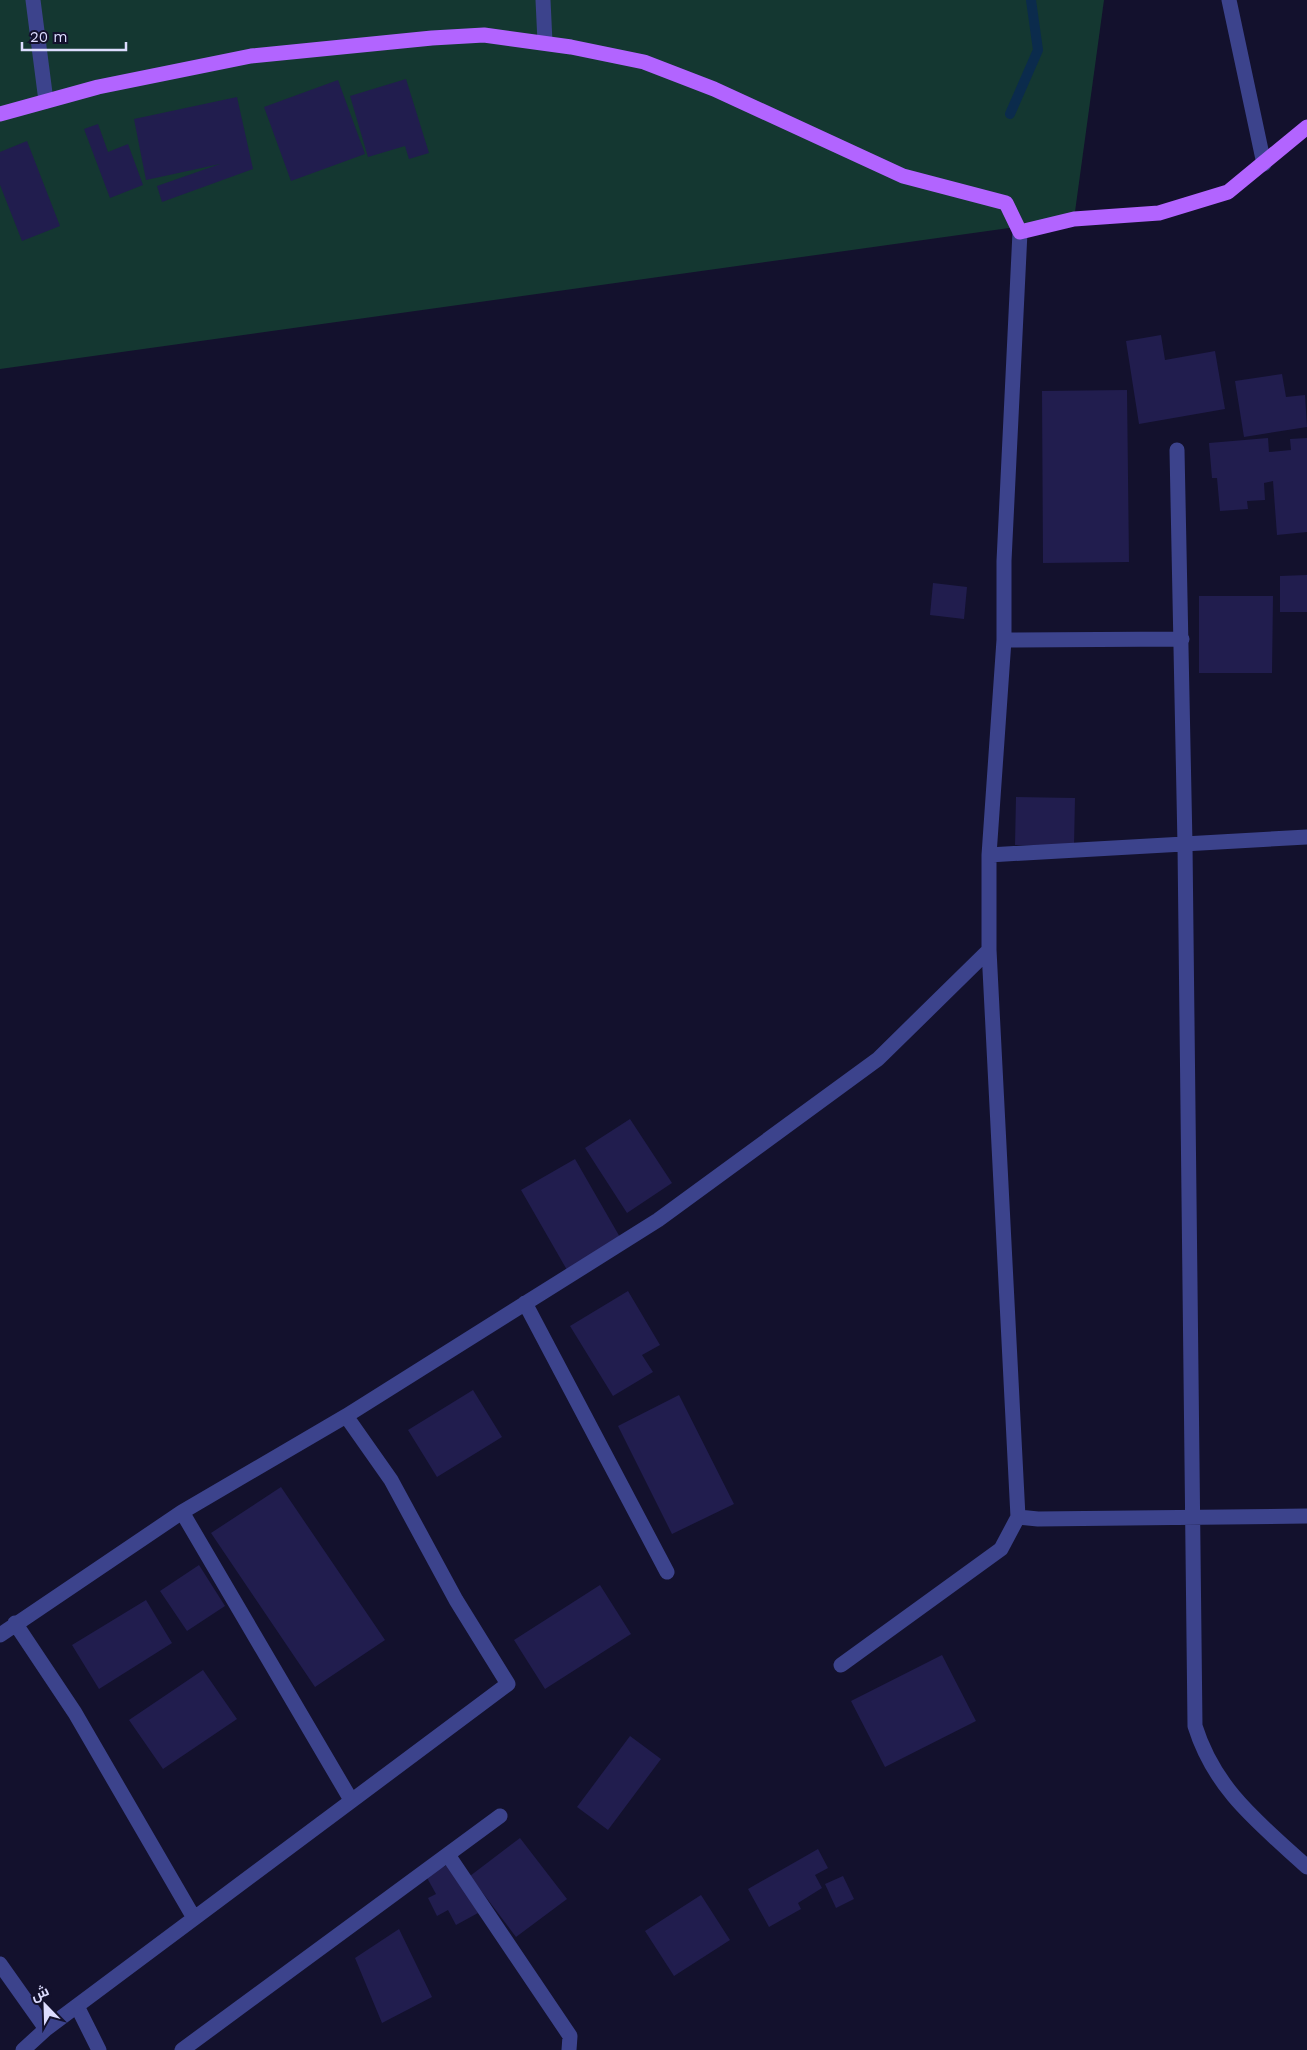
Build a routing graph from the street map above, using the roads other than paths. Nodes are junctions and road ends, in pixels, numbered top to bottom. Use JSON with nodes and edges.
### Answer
{"nodes":[{"id":1,"x":33,"y":0,"type":"edge"},
{"id":2,"x":543,"y":0,"type":"edge"},
{"id":3,"x":1229,"y":0,"type":"edge"},
{"id":4,"x":544,"y":42,"type":"junction"},
{"id":5,"x":46,"y":101,"type":"junction"},
{"id":6,"x":0,"y":114,"type":"edge"},
{"id":7,"x":1307,"y":126,"type":"edge"},
{"id":8,"x":1264,"y":164,"type":"junction"},
{"id":9,"x":1020,"y":232,"type":"junction"},
{"id":10,"x":1176,"y":450,"type":"dead end"},
{"id":11,"x":1182,"y":639,"type":"junction"},
{"id":12,"x":1004,"y":640,"type":"junction"},
{"id":13,"x":1307,"y":837,"type":"edge"},
{"id":14,"x":1185,"y":845,"type":"junction"},
{"id":15,"x":989,"y":855,"type":"junction"},
{"id":16,"x":989,"y":950,"type":"junction"},
{"id":17,"x":525,"y":1303,"type":"junction"},
{"id":18,"x":346,"y":1416,"type":"junction"},
{"id":19,"x":182,"y":1512,"type":"junction"},
{"id":20,"x":1307,"y":1516,"type":"edge"},
{"id":21,"x":1018,"y":1517,"type":"junction"},
{"id":22,"x":1192,"y":1517,"type":"junction"},
{"id":23,"x":667,"y":1572,"type":"dead end"},
{"id":24,"x":15,"y":1623,"type":"junction"},
{"id":25,"x":0,"y":1635,"type":"edge"},
{"id":26,"x":841,"y":1665,"type":"dead end"},
{"id":27,"x":351,"y":1800,"type":"junction"},
{"id":28,"x":500,"y":1816,"type":"dead end"},
{"id":29,"x":448,"y":1855,"type":"junction"},
{"id":30,"x":1307,"y":1867,"type":"edge"},
{"id":31,"x":194,"y":1918,"type":"junction"},
{"id":32,"x":0,"y":1964,"type":"edge"},
{"id":33,"x":76,"y":2006,"type":"junction"},
{"id":34,"x":46,"y":2029,"type":"junction"},
{"id":35,"x":23,"y":2050,"type":"edge"},
{"id":36,"x":99,"y":2050,"type":"edge"},
{"id":37,"x":182,"y":2050,"type":"edge"},
{"id":38,"x":569,"y":2050,"type":"edge"}],
"edges":[{"from":1,"to":5,"type":"street"},
{"from":2,"to":4,"type":"street"},
{"from":3,"to":8,"type":"street"},
{"from":4,"to":5,"type":"main road"},
{"from":4,"to":9,"type":"main road"},
{"from":5,"to":6,"type":"main road"},
{"from":7,"to":8,"type":"main road"},
{"from":8,"to":9,"type":"main road"},
{"from":9,"to":12,"type":"street"},
{"from":10,"to":11,"type":"street"},
{"from":11,"to":12,"type":"street"},
{"from":11,"to":14,"type":"street"},
{"from":12,"to":15,"type":"street"},
{"from":13,"to":14,"type":"street"},
{"from":14,"to":15,"type":"street"},
{"from":14,"to":22,"type":"street"},
{"from":15,"to":16,"type":"street"},
{"from":16,"to":17,"type":"street"},
{"from":16,"to":21,"type":"street"},
{"from":17,"to":18,"type":"street"},
{"from":17,"to":23,"type":"street"},
{"from":18,"to":19,"type":"street"},
{"from":18,"to":27,"type":"street"},
{"from":19,"to":24,"type":"street"},
{"from":19,"to":27,"type":"street"},
{"from":20,"to":22,"type":"street"},
{"from":21,"to":22,"type":"street"},
{"from":21,"to":26,"type":"street"},
{"from":22,"to":30,"type":"street"},
{"from":24,"to":25,"type":"street"},
{"from":24,"to":31,"type":"street"},
{"from":27,"to":31,"type":"street"},
{"from":28,"to":29,"type":"street"},
{"from":29,"to":37,"type":"street"},
{"from":29,"to":38,"type":"street"},
{"from":31,"to":33,"type":"street"},
{"from":32,"to":34,"type":"street"},
{"from":33,"to":34,"type":"street"},
{"from":33,"to":36,"type":"street"},
{"from":34,"to":35,"type":"street"}]}
